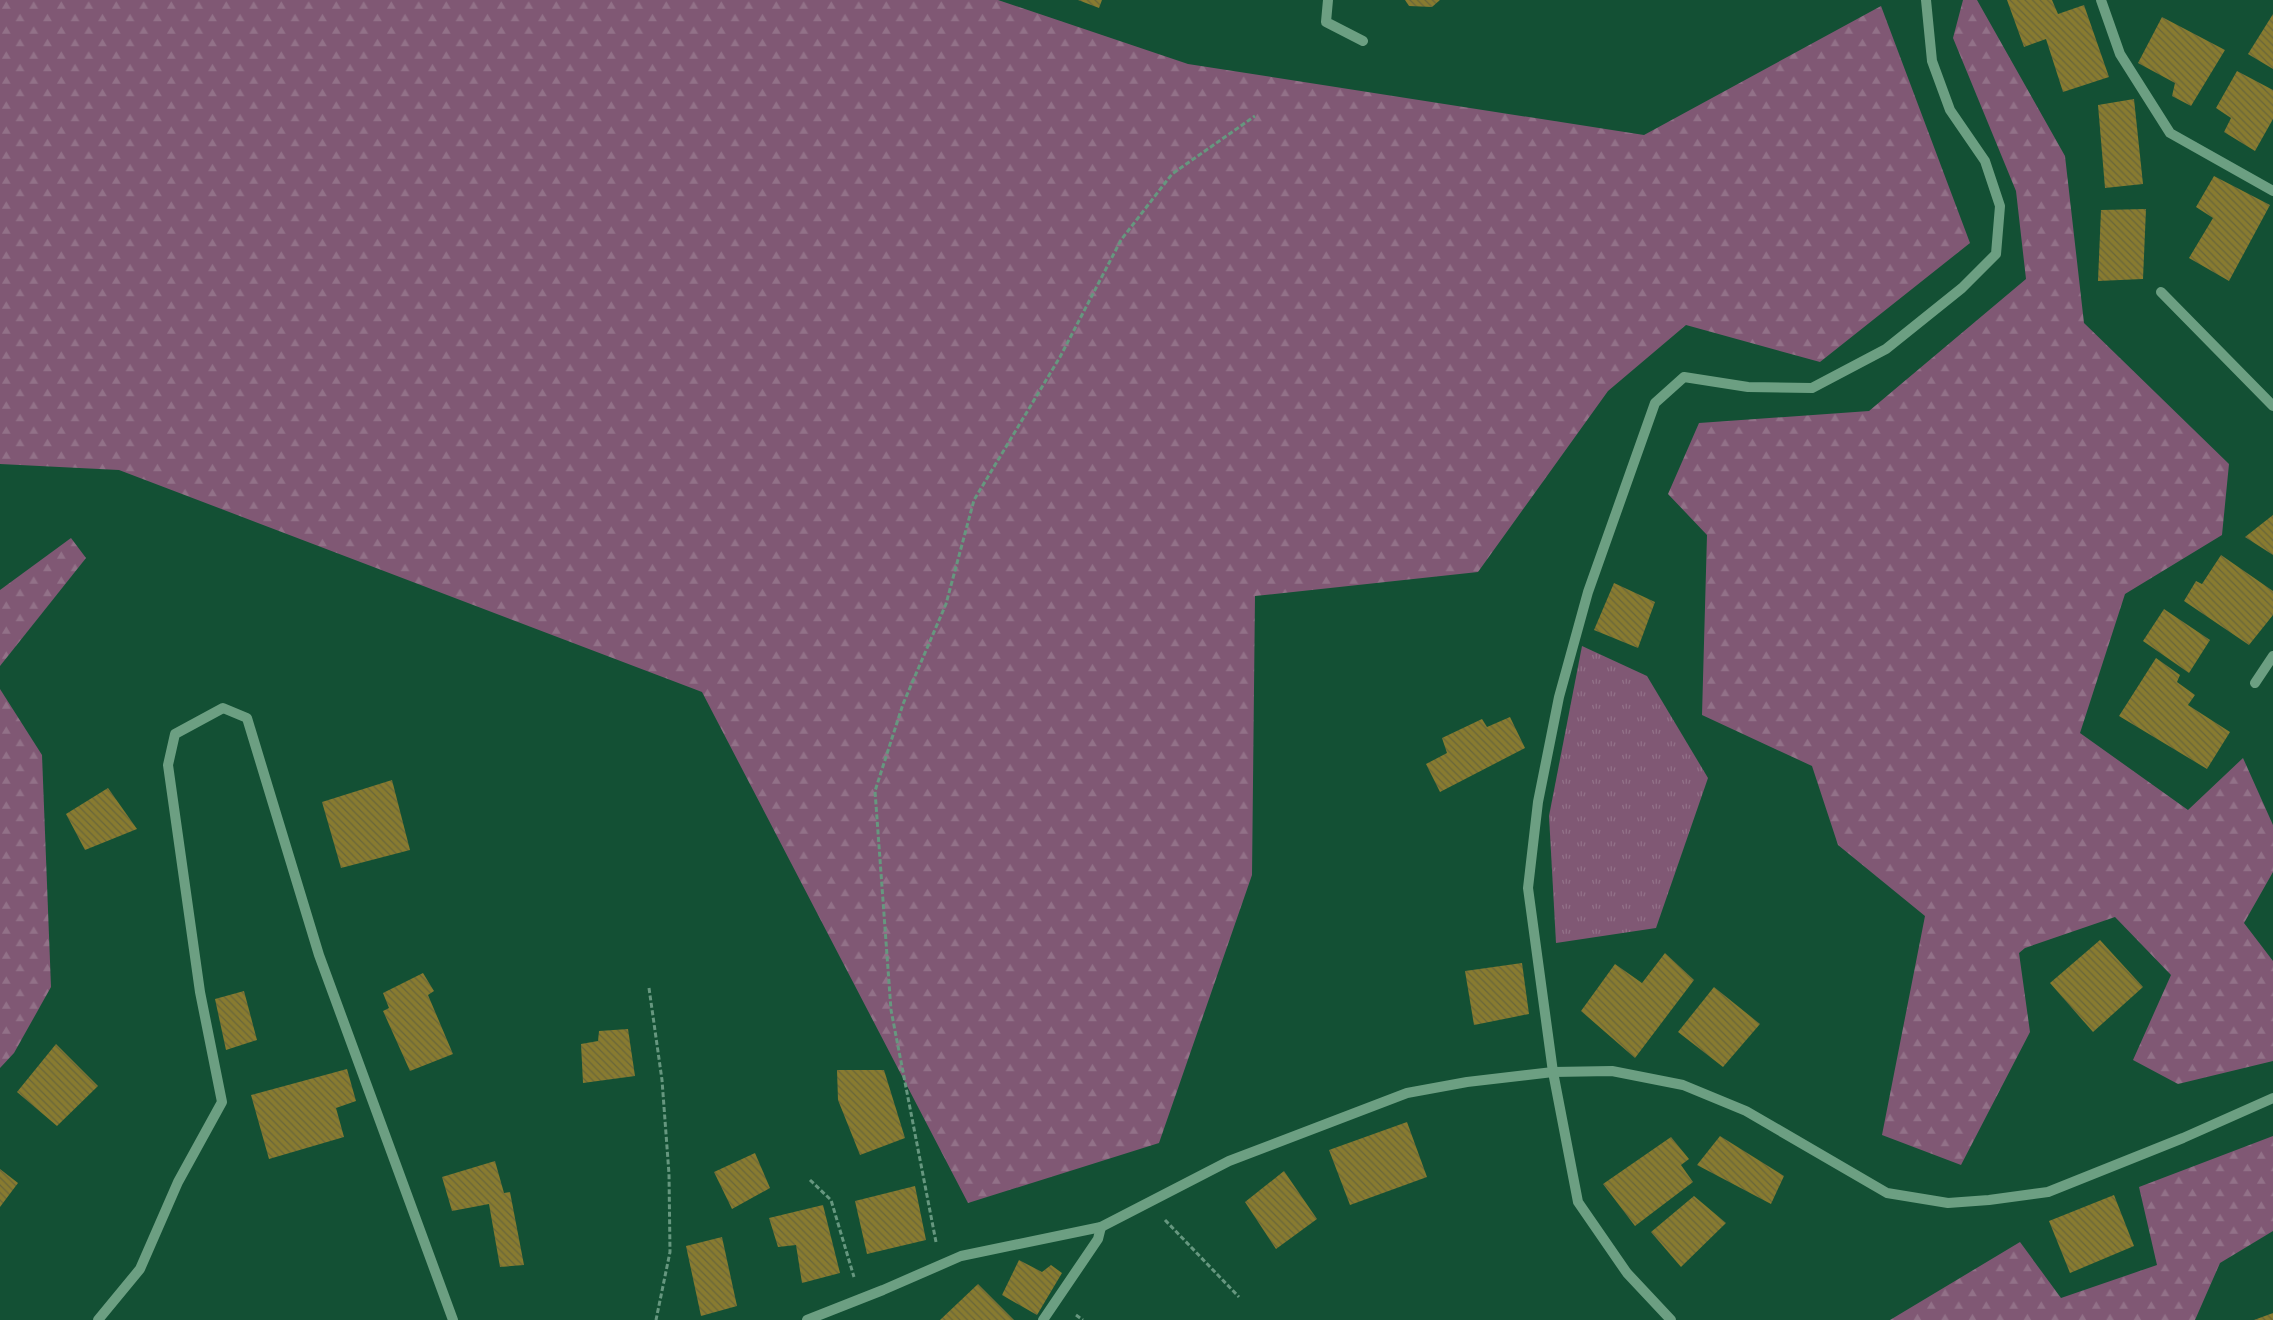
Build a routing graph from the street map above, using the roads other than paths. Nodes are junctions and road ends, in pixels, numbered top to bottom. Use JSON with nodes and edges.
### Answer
{"nodes":[{"id":1,"x":1328,"y":0,"type":"edge"},
{"id":2,"x":1926,"y":0,"type":"edge"},
{"id":3,"x":2101,"y":0,"type":"edge"},
{"id":4,"x":1363,"y":41,"type":"dead end"},
{"id":5,"x":2273,"y":191,"type":"edge"},
{"id":6,"x":2162,"y":292,"type":"dead end"},
{"id":7,"x":2273,"y":406,"type":"edge"},
{"id":8,"x":2273,"y":656,"type":"edge"},
{"id":9,"x":2255,"y":683,"type":"dead end"},
{"id":10,"x":1553,"y":1072,"type":"junction"},
{"id":11,"x":2273,"y":1098,"type":"edge"},
{"id":12,"x":1101,"y":1227,"type":"junction"},
{"id":13,"x":98,"y":1320,"type":"edge"},
{"id":14,"x":453,"y":1320,"type":"edge"},
{"id":15,"x":808,"y":1320,"type":"edge"},
{"id":16,"x":1043,"y":1320,"type":"edge"},
{"id":17,"x":1670,"y":1320,"type":"edge"}],
"edges":[{"from":1,"to":4,"type":"street"},
{"from":2,"to":10,"type":"street"},
{"from":3,"to":5,"type":"street"},
{"from":6,"to":7,"type":"street"},
{"from":8,"to":9,"type":"street"},
{"from":10,"to":11,"type":"street"},
{"from":10,"to":12,"type":"street"},
{"from":10,"to":17,"type":"street"},
{"from":12,"to":15,"type":"street"},
{"from":12,"to":16,"type":"street"},
{"from":13,"to":14,"type":"street"}]}
